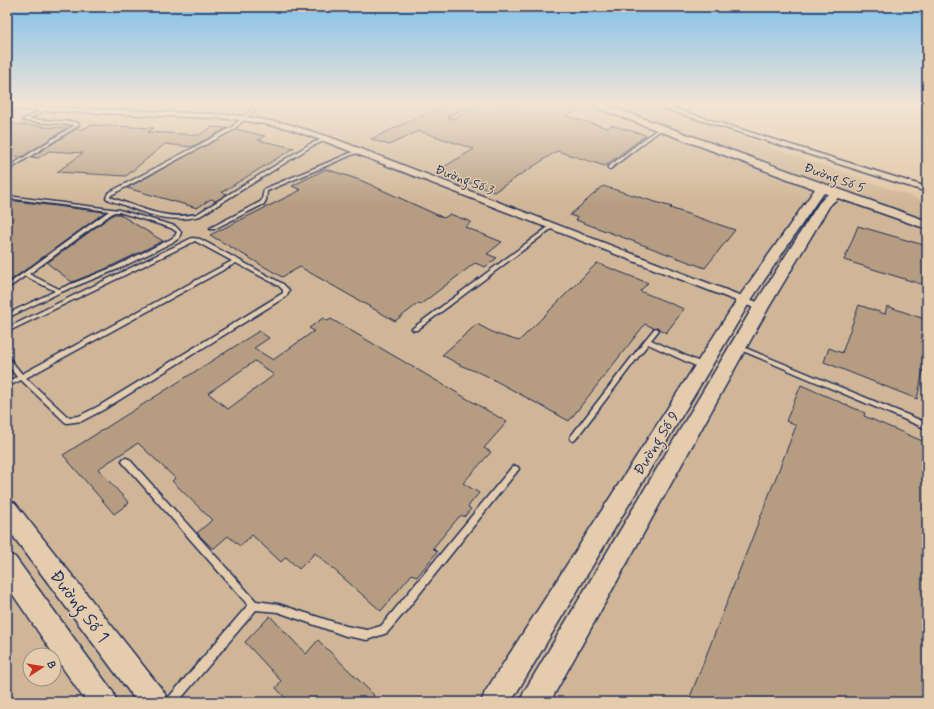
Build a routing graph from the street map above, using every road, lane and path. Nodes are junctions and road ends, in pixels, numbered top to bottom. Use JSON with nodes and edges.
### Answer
{"nodes":[{"id":1,"x":57,"y":138,"type":"edge"},
{"id":2,"x":213,"y":138,"type":"edge"},
{"id":3,"x":648,"y":138,"type":"edge"},
{"id":4,"x":688,"y":138,"type":"edge"},
{"id":5,"x":761,"y":138,"type":"edge"},
{"id":6,"x":327,"y":139,"type":"joint"},
{"id":7,"x":359,"y":151,"type":"junction"},
{"id":8,"x":610,"y":168,"type":"dead end"},
{"id":9,"x":7,"y":170,"type":"edge"},
{"id":10,"x":829,"y":190,"type":"junction"},
{"id":11,"x":927,"y":190,"type":"edge"},
{"id":12,"x":7,"y":197,"type":"edge"},
{"id":13,"x":113,"y":210,"type":"junction"},
{"id":14,"x":927,"y":225,"type":"edge"},
{"id":15,"x":553,"y":226,"type":"junction"},
{"id":16,"x":212,"y":228,"type":"dead end"},
{"id":17,"x":235,"y":261,"type":"junction"},
{"id":18,"x":25,"y":274,"type":"junction"},
{"id":19,"x":7,"y":287,"type":"edge"},
{"id":20,"x":59,"y":291,"type":"junction"},
{"id":21,"x":752,"y":303,"type":"junction"},
{"id":22,"x":7,"y":316,"type":"edge"},
{"id":23,"x":416,"y":329,"type":"dead end"},
{"id":24,"x":7,"y":330,"type":"edge"},
{"id":25,"x":656,"y":330,"type":"dead end"},
{"id":26,"x":647,"y":341,"type":"junction"},
{"id":27,"x":738,"y":347,"type":"junction"},
{"id":28,"x":7,"y":360,"type":"edge"},
{"id":29,"x":703,"y":366,"type":"junction"},
{"id":30,"x":21,"y":377,"type":"junction"},
{"id":31,"x":7,"y":385,"type":"edge"},
{"id":32,"x":927,"y":426,"type":"edge"},
{"id":33,"x":573,"y":438,"type":"dead end"},
{"id":34,"x":126,"y":461,"type":"dead end"},
{"id":35,"x":516,"y":469,"type":"dead end"},
{"id":36,"x":7,"y":510,"type":"edge"},
{"id":37,"x":7,"y":565,"type":"edge"},
{"id":38,"x":254,"y":605,"type":"junction"},
{"id":39,"x":103,"y":702,"type":"edge"},
{"id":40,"x":154,"y":702,"type":"edge"},
{"id":41,"x":172,"y":702,"type":"edge"},
{"id":42,"x":495,"y":702,"type":"edge"},
{"id":43,"x":534,"y":702,"type":"edge"}],
"edges":[{"from":1,"to":9,"type":"lane"},
{"from":2,"to":6,"type":"lane"},
{"from":3,"to":8,"type":"lane"},
{"from":4,"to":10,"type":"street","name":"Đường Số 5"},
{"from":5,"to":11,"type":"street"},
{"from":6,"to":7,"type":"street","name":"Đường Số 3"},
{"from":7,"to":15,"type":"street","name":"Đường Số 3"},
{"from":7,"to":16,"type":"lane"},
{"from":10,"to":14,"type":"street","name":"Đường Số 5"},
{"from":10,"to":21,"type":"street","name":"Đường Số 9"},
{"from":12,"to":13,"type":"lane"},
{"from":13,"to":18,"type":"lane"},
{"from":13,"to":20,"type":"lane"},
{"from":15,"to":21,"type":"street","name":"Đường Số 3"},
{"from":15,"to":23,"type":"lane"},
{"from":17,"to":24,"type":"lane"},
{"from":17,"to":30,"type":"lane"},
{"from":17,"to":30,"type":"lane"},
{"from":18,"to":19,"type":"lane"},
{"from":18,"to":20,"type":"lane"},
{"from":20,"to":22,"type":"lane"},
{"from":21,"to":27,"type":"street","name":"Đường Số 9"},
{"from":21,"to":29,"type":"street","name":"Đường Số 9"},
{"from":25,"to":26,"type":"lane"},
{"from":26,"to":29,"type":"lane"},
{"from":26,"to":33,"type":"lane"},
{"from":27,"to":32,"type":"lane"},
{"from":27,"to":43,"type":"street","name":"Đường Số 9"},
{"from":28,"to":30,"type":"lane"},
{"from":29,"to":42,"type":"street","name":"Đường Số 9"},
{"from":30,"to":31,"type":"lane"},
{"from":34,"to":38,"type":"lane"},
{"from":35,"to":38,"type":"lane"},
{"from":36,"to":40,"type":"street","name":"Đường Số 1"},
{"from":37,"to":39,"type":"street"},
{"from":38,"to":41,"type":"lane"}]}
